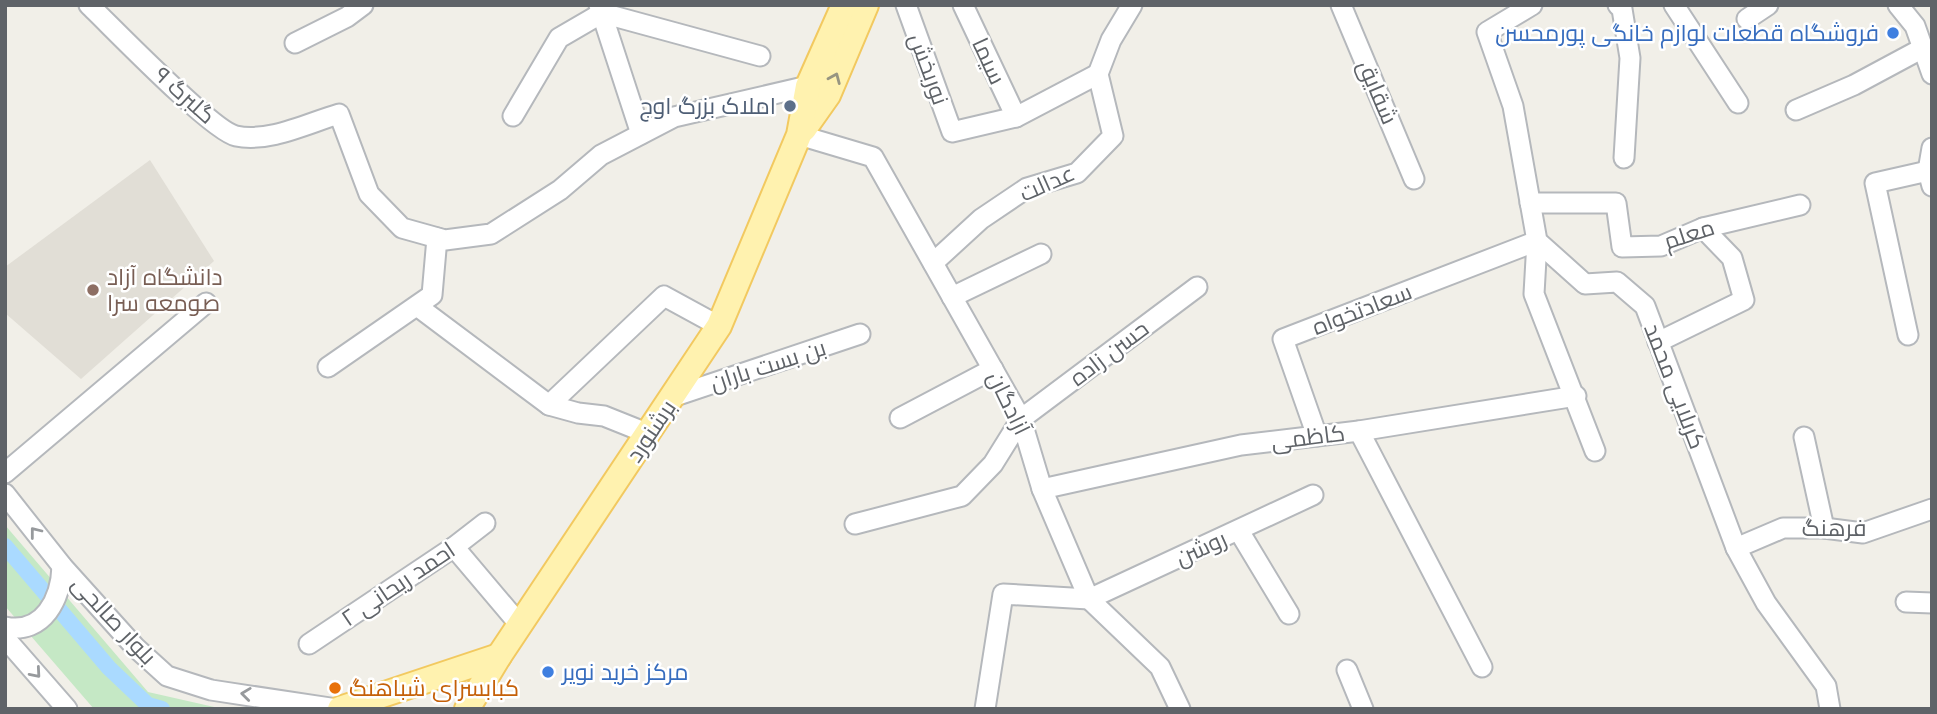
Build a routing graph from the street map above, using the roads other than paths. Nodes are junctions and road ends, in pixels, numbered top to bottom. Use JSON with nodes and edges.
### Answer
{"nodes":[{"id":1,"x":89,"y":5,"type":"edge"},
{"id":2,"x":363,"y":5,"type":"edge"},
{"id":3,"x":866,"y":5,"type":"edge"},
{"id":4,"x":906,"y":5,"type":"edge"},
{"id":5,"x":963,"y":5,"type":"edge"},
{"id":6,"x":1132,"y":5,"type":"edge"},
{"id":7,"x":1341,"y":5,"type":"edge"},
{"id":8,"x":1532,"y":5,"type":"edge"},
{"id":9,"x":1618,"y":5,"type":"edge"},
{"id":10,"x":1674,"y":5,"type":"edge"},
{"id":11,"x":1768,"y":5,"type":"edge"},
{"id":12,"x":1898,"y":5,"type":"edge"},
{"id":13,"x":841,"y":7,"type":"edge"},
{"id":14,"x":601,"y":9,"type":"edge"},
{"id":15,"x":1747,"y":19,"type":"dead end"},
{"id":16,"x":295,"y":43,"type":"dead end"},
{"id":17,"x":1923,"y":48,"type":"junction"},
{"id":18,"x":760,"y":56,"type":"dead end"},
{"id":19,"x":1098,"y":74,"type":"junction"},
{"id":20,"x":1932,"y":74,"type":"edge"},
{"id":21,"x":808,"y":86,"type":"junction"},
{"id":22,"x":1738,"y":103,"type":"dead end"},
{"id":23,"x":1796,"y":110,"type":"dead end"},
{"id":24,"x":513,"y":116,"type":"dead end"},
{"id":25,"x":1016,"y":117,"type":"junction"},
{"id":26,"x":641,"y":134,"type":"junction"},
{"id":27,"x":799,"y":135,"type":"junction"},
{"id":28,"x":1932,"y":148,"type":"edge"},
{"id":29,"x":1624,"y":158,"type":"dead end"},
{"id":30,"x":1414,"y":179,"type":"dead end"},
{"id":31,"x":1930,"y":179,"type":"edge"},
{"id":32,"x":1530,"y":203,"type":"junction"},
{"id":33,"x":1800,"y":205,"type":"dead end"},
{"id":34,"x":1703,"y":228,"type":"junction"},
{"id":35,"x":438,"y":238,"type":"junction"},
{"id":36,"x":1537,"y":241,"type":"junction"},
{"id":37,"x":1041,"y":254,"type":"dead end"},
{"id":38,"x":933,"y":262,"type":"junction"},
{"id":39,"x":1197,"y":287,"type":"dead end"},
{"id":40,"x":952,"y":297,"type":"junction"},
{"id":41,"x":206,"y":303,"type":"dead end"},
{"id":42,"x":417,"y":306,"type":"junction"},
{"id":43,"x":719,"y":326,"type":"junction"},
{"id":44,"x":860,"y":334,"type":"dead end"},
{"id":45,"x":1908,"y":335,"type":"dead end"},
{"id":46,"x":1658,"y":342,"type":"junction"},
{"id":47,"x":328,"y":367,"type":"dead end"},
{"id":48,"x":993,"y":369,"type":"junction"},
{"id":49,"x":675,"y":396,"type":"junction"},
{"id":50,"x":1576,"y":396,"type":"junction"},
{"id":51,"x":549,"y":405,"type":"junction"},
{"id":52,"x":900,"y":418,"type":"dead end"},
{"id":53,"x":1021,"y":419,"type":"junction"},
{"id":54,"x":1359,"y":430,"type":"junction"},
{"id":55,"x":649,"y":434,"type":"junction"},
{"id":56,"x":1317,"y":436,"type":"junction"},
{"id":57,"x":1804,"y":437,"type":"dead end"},
{"id":58,"x":1595,"y":452,"type":"dead end"},
{"id":59,"x":5,"y":473,"type":"edge"},
{"id":60,"x":1042,"y":489,"type":"junction"},
{"id":61,"x":5,"y":494,"type":"edge"},
{"id":62,"x":1313,"y":495,"type":"dead end"},
{"id":63,"x":1932,"y":509,"type":"edge"},
{"id":64,"x":485,"y":523,"type":"dead end"},
{"id":65,"x":855,"y":524,"type":"dead end"},
{"id":66,"x":1824,"y":527,"type":"junction"},
{"id":67,"x":1239,"y":531,"type":"junction"},
{"id":68,"x":454,"y":547,"type":"junction"},
{"id":69,"x":1737,"y":548,"type":"junction"},
{"id":70,"x":62,"y":566,"type":"junction"},
{"id":71,"x":1089,"y":599,"type":"junction"},
{"id":72,"x":1906,"y":602,"type":"dead end"},
{"id":73,"x":1932,"y":603,"type":"edge"},
{"id":74,"x":1289,"y":614,"type":"dead end"},
{"id":75,"x":520,"y":625,"type":"junction"},
{"id":76,"x":5,"y":627,"type":"edge"},
{"id":77,"x":5,"y":638,"type":"edge"},
{"id":78,"x":309,"y":643,"type":"dead end"},
{"id":79,"x":499,"y":656,"type":"junction"},
{"id":80,"x":1482,"y":667,"type":"dead end"},
{"id":81,"x":1347,"y":670,"type":"dead end"},
{"id":82,"x":67,"y":709,"type":"edge"},
{"id":83,"x":338,"y":709,"type":"edge"},
{"id":84,"x":467,"y":709,"type":"edge"},
{"id":85,"x":985,"y":709,"type":"edge"},
{"id":86,"x":1180,"y":709,"type":"edge"},
{"id":87,"x":1363,"y":709,"type":"edge"},
{"id":88,"x":1830,"y":709,"type":"edge"}],
"edges":[{"from":1,"to":35,"type":"street","name":"گلبرگ ۹"},
{"from":2,"to":16,"type":"street"},
{"from":27,"to":3,"type":"main road","one_way":true},
{"from":4,"to":25,"type":"street","name":"نوربخش"},
{"from":5,"to":25,"type":"street","name":"سیما"},
{"from":6,"to":19,"type":"street"},
{"from":7,"to":30,"type":"street","name":"شقایق"},
{"from":8,"to":32,"type":"street"},
{"from":9,"to":29,"type":"street"},
{"from":10,"to":22,"type":"street"},
{"from":11,"to":15,"type":"street"},
{"from":12,"to":17,"type":"street"},
{"from":13,"to":21,"type":"main road"},
{"from":14,"to":18,"type":"street"},
{"from":14,"to":24,"type":"street"},
{"from":14,"to":26,"type":"street"},
{"from":17,"to":20,"type":"street"},
{"from":17,"to":23,"type":"street"},
{"from":19,"to":25,"type":"street"},
{"from":19,"to":38,"type":"street","name":"عدالت"},
{"from":21,"to":26,"type":"street"},
{"from":21,"to":27,"type":"main road"},
{"from":26,"to":35,"type":"street"},
{"from":27,"to":38,"type":"street","name":"آزادگان"},
{"from":27,"to":43,"type":"main road","name":"برشنورد"},
{"from":28,"to":31,"type":"street"},
{"from":31,"to":45,"type":"street"},
{"from":32,"to":34,"type":"street","name":"معلم"},
{"from":32,"to":36,"type":"street"},
{"from":33,"to":34,"type":"street","name":"معلم"},
{"from":34,"to":46,"type":"street"},
{"from":35,"to":42,"type":"street"},
{"from":36,"to":46,"type":"street","name":"کربلایی محمد"},
{"from":36,"to":50,"type":"street"},
{"from":36,"to":56,"type":"street","name":"سعادتخواه"},
{"from":37,"to":40,"type":"street"},
{"from":38,"to":40,"type":"street","name":"آزادگان"},
{"from":39,"to":53,"type":"street","name":"حسن زاده"},
{"from":40,"to":48,"type":"street","name":"آزادگان"},
{"from":41,"to":59,"type":"street"},
{"from":42,"to":47,"type":"street"},
{"from":42,"to":51,"type":"street"},
{"from":43,"to":49,"type":"main road","name":"برشنورد"},
{"from":43,"to":51,"type":"street"},
{"from":44,"to":49,"type":"street","name":"بن بست باران"},
{"from":46,"to":69,"type":"street","name":"کربلایی محمد"},
{"from":48,"to":52,"type":"street"},
{"from":48,"to":53,"type":"street","name":"آزادگان"},
{"from":49,"to":55,"type":"main road","name":"برشنورد"},
{"from":50,"to":54,"type":"street","name":"کاظمی"},
{"from":50,"to":58,"type":"street"},
{"from":51,"to":55,"type":"street"},
{"from":53,"to":60,"type":"street","name":"آزادگان"},
{"from":53,"to":65,"type":"street"},
{"from":54,"to":56,"type":"street","name":"کاظمی"},
{"from":54,"to":80,"type":"street"},
{"from":55,"to":75,"type":"main road","name":"برشنورد"},
{"from":56,"to":60,"type":"street","name":"کاظمی"},
{"from":57,"to":66,"type":"street"},
{"from":60,"to":71,"type":"street","name":"آزادگان"},
{"from":70,"to":61,"type":"street","name":"بلوار صالحی","one_way":true},
{"from":62,"to":67,"type":"street","name":"روشن"},
{"from":63,"to":66,"type":"street","name":"فرهنگ"},
{"from":64,"to":68,"type":"street","name":"احمد ریحانی ۲"},
{"from":66,"to":69,"type":"street","name":"فرهنگ"},
{"from":67,"to":71,"type":"street","name":"روشن"},
{"from":67,"to":74,"type":"street"},
{"from":68,"to":75,"type":"street"},
{"from":68,"to":78,"type":"street","name":"احمد ریحانی ۲"},
{"from":69,"to":88,"type":"street","name":"کربلایی محمد"},
{"from":70,"to":76,"type":"street"},
{"from":83,"to":70,"type":"street","name":"بلوار صالحی","one_way":true},
{"from":71,"to":85,"type":"street"},
{"from":71,"to":86,"type":"street","name":"آزادگان"},
{"from":72,"to":73,"type":"street"},
{"from":75,"to":79,"type":"main road","name":"برشنورد"},
{"from":77,"to":82,"type":"street","one_way":true},
{"from":79,"to":83,"type":"main road"},
{"from":79,"to":84,"type":"main road","name":"برشنورد"},
{"from":81,"to":87,"type":"street"}]}
